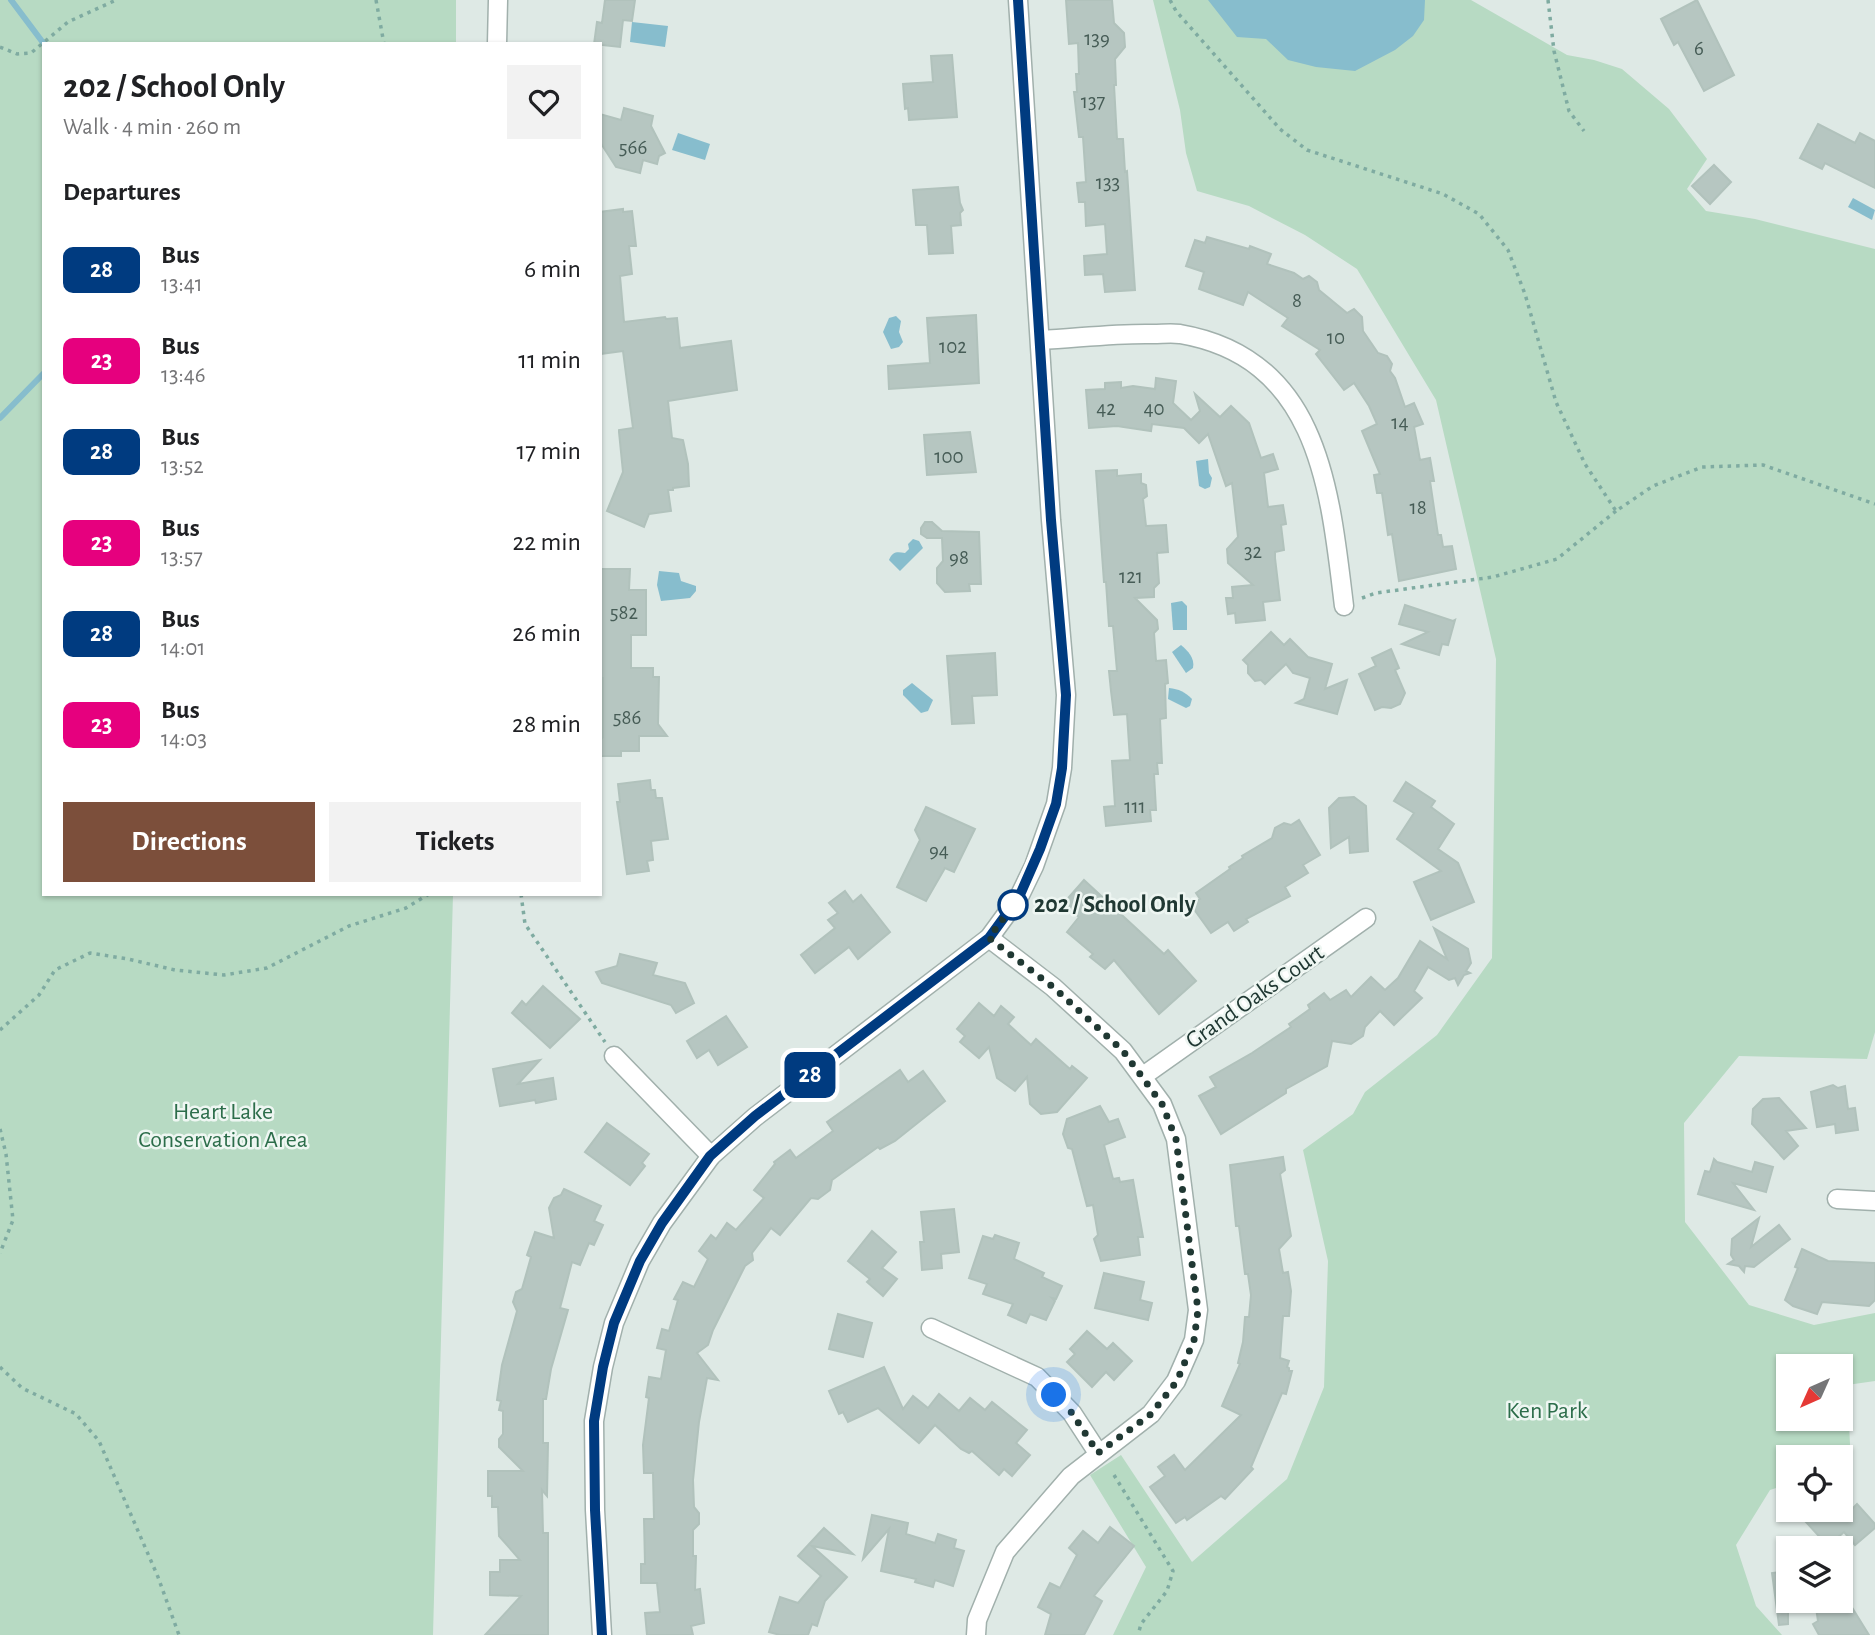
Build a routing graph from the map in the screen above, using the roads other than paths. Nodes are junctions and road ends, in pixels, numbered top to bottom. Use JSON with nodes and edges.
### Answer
{"nodes":[{"id":1,"x":498,"y":0,"type":"edge"},
{"id":2,"x":1018,"y":0,"type":"edge"},
{"id":3,"x":498,"y":42,"type":"edge"},
{"id":4,"x":1041,"y":340,"type":"junction"},
{"id":5,"x":1344,"y":606,"type":"road end"},
{"id":6,"x":1366,"y":918,"type":"dead end"},
{"id":7,"x":989,"y":938,"type":"junction"},
{"id":8,"x":614,"y":1056,"type":"road end"},
{"id":9,"x":1143,"y":1076,"type":"junction"},
{"id":10,"x":710,"y":1156,"type":"junction"},
{"id":11,"x":1837,"y":1199,"type":"dead end"},
{"id":12,"x":1875,"y":1200,"type":"edge"},
{"id":13,"x":931,"y":1328,"type":"dead end"},
{"id":14,"x":1098,"y":1453,"type":"junction"},
{"id":15,"x":602,"y":1635,"type":"edge"},
{"id":16,"x":976,"y":1635,"type":"edge"}],
"edges":[{"from":1,"to":3,"type":"street"},
{"from":2,"to":4,"type":"street"},
{"from":4,"to":5,"type":"street"},
{"from":4,"to":7,"type":"street"},
{"from":6,"to":9,"type":"street","name":"Grand Oaks Court"},
{"from":7,"to":9,"type":"street"},
{"from":7,"to":10,"type":"street"},
{"from":8,"to":10,"type":"street"},
{"from":9,"to":14,"type":"street"},
{"from":10,"to":15,"type":"street"},
{"from":11,"to":12,"type":"street"},
{"from":13,"to":14,"type":"street"},
{"from":14,"to":16,"type":"street"}]}
